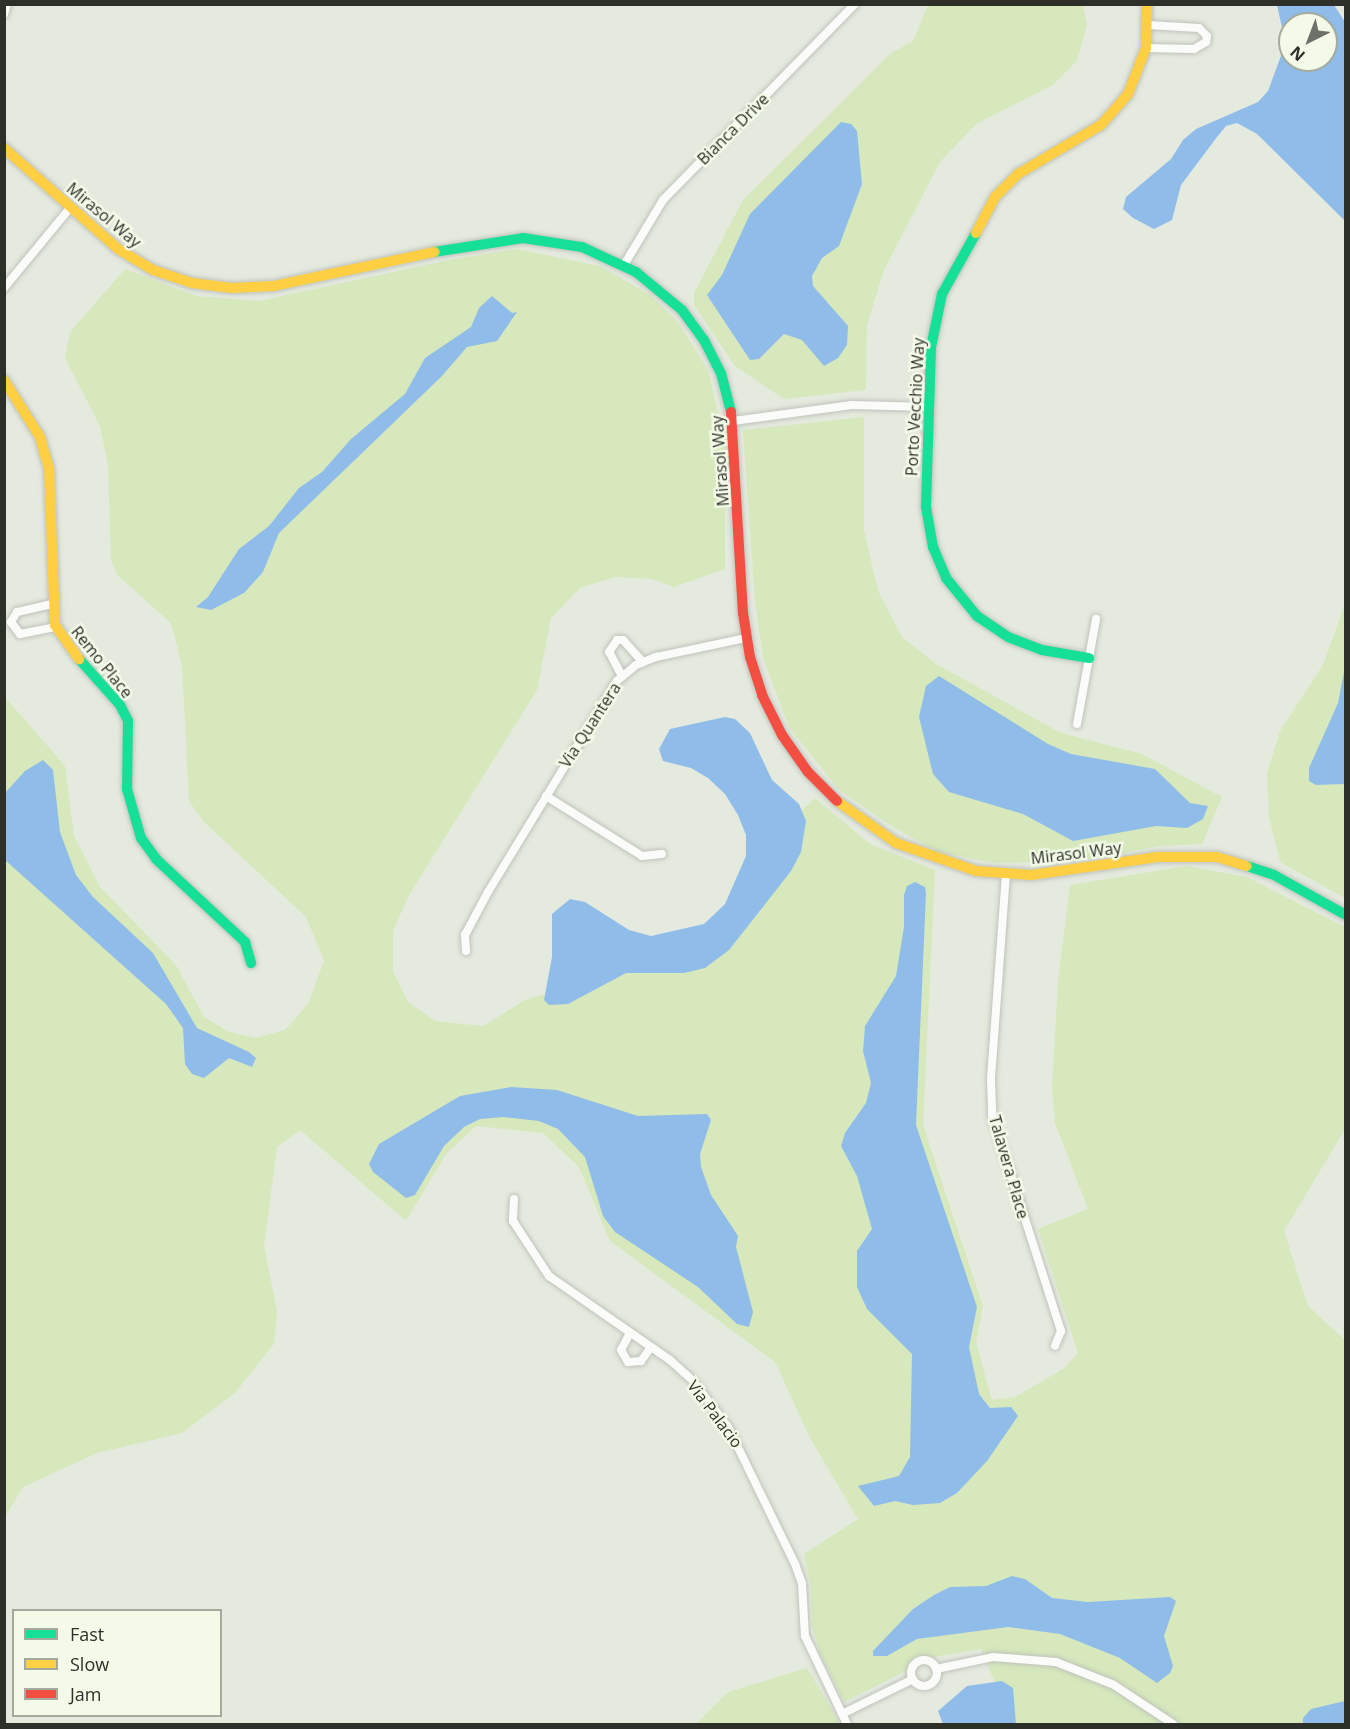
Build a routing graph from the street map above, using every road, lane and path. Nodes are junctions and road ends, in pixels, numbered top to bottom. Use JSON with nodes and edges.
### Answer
{"nodes":[{"id":1,"x":7,"y":4,"type":"edge"},
{"id":2,"x":855,"y":4,"type":"edge"},
{"id":3,"x":1147,"y":4,"type":"edge"},
{"id":4,"x":4,"y":14,"type":"edge"},
{"id":5,"x":1148,"y":25,"type":"junction"},
{"id":6,"x":1146,"y":48,"type":"junction"},
{"id":7,"x":4,"y":148,"type":"edge"},
{"id":8,"x":70,"y":208,"type":"junction"},
{"id":9,"x":624,"y":265,"type":"junction"},
{"id":10,"x":4,"y":288,"type":"edge"},
{"id":11,"x":4,"y":380,"type":"edge"},
{"id":12,"x":929,"y":407,"type":"junction"},
{"id":13,"x":733,"y":421,"type":"junction"},
{"id":14,"x":52,"y":604,"type":"junction"},
{"id":15,"x":1096,"y":619,"type":"dead end"},
{"id":16,"x":56,"y":627,"type":"junction"},
{"id":17,"x":746,"y":638,"type":"junction"},
{"id":18,"x":1089,"y":658,"type":"junction"},
{"id":19,"x":643,"y":662,"type":"junction"},
{"id":20,"x":622,"y":676,"type":"junction"},
{"id":21,"x":1077,"y":724,"type":"dead end"},
{"id":22,"x":546,"y":796,"type":"junction"},
{"id":23,"x":662,"y":854,"type":"dead end"},
{"id":24,"x":1006,"y":874,"type":"junction"},
{"id":25,"x":1346,"y":915,"type":"edge"},
{"id":26,"x":466,"y":951,"type":"dead end"},
{"id":27,"x":251,"y":963,"type":"dead end"},
{"id":28,"x":514,"y":1199,"type":"dead end"},
{"id":29,"x":630,"y":1333,"type":"junction"},
{"id":30,"x":1055,"y":1346,"type":"dead end"},
{"id":31,"x":651,"y":1347,"type":"junction"},
{"id":32,"x":936,"y":1669,"type":"junction"},
{"id":33,"x":913,"y":1679,"type":"junction"},
{"id":34,"x":842,"y":1714,"type":"junction"},
{"id":35,"x":847,"y":1725,"type":"edge"},
{"id":36,"x":1173,"y":1725,"type":"edge"}],
"edges":[{"from":1,"to":4,"type":"street"},
{"from":2,"to":9,"type":"street","name":"Bianca Drive"},
{"from":3,"to":5,"type":"street","name":"Porto Vecchio Way"},
{"from":5,"to":6,"type":"street","name":"Porto Vecchio Way"},
{"from":5,"to":6,"type":"street"},
{"from":6,"to":12,"type":"street","name":"Porto Vecchio Way"},
{"from":7,"to":8,"type":"street","name":"Mirasol Way"},
{"from":8,"to":9,"type":"street","name":"Mirasol Way"},
{"from":8,"to":10,"type":"street"},
{"from":9,"to":13,"type":"street","name":"Mirasol Way"},
{"from":11,"to":14,"type":"street","name":"Remo Place"},
{"from":12,"to":13,"type":"street"},
{"from":12,"to":18,"type":"street","name":"Porto Vecchio Way"},
{"from":13,"to":17,"type":"street","name":"Mirasol Way"},
{"from":14,"to":16,"type":"street","name":"Remo Place"},
{"from":14,"to":16,"type":"street"},
{"from":15,"to":18,"type":"street"},
{"from":16,"to":27,"type":"street","name":"Remo Place"},
{"from":17,"to":19,"type":"street","name":"Via Quantera"},
{"from":17,"to":24,"type":"street","name":"Mirasol Way"},
{"from":18,"to":21,"type":"street"},
{"from":19,"to":20,"type":"street","name":"Via Quantera"},
{"from":19,"to":20,"type":"street"},
{"from":20,"to":22,"type":"street","name":"Via Quantera"},
{"from":22,"to":23,"type":"street"},
{"from":22,"to":26,"type":"street","name":"Via Quantera"},
{"from":24,"to":25,"type":"street","name":"Mirasol Way"},
{"from":24,"to":30,"type":"street","name":"Talavera Place"},
{"from":28,"to":29,"type":"street","name":"Via Palacio"},
{"from":29,"to":31,"type":"street","name":"Via Palacio"},
{"from":29,"to":31,"type":"street"},
{"from":31,"to":34,"type":"street","name":"Via Palacio"},
{"from":32,"to":33,"type":"street"},
{"from":32,"to":33,"type":"street"},
{"from":32,"to":36,"type":"street"},
{"from":33,"to":34,"type":"street"},
{"from":34,"to":35,"type":"street","name":"Via Palacio"}]}
